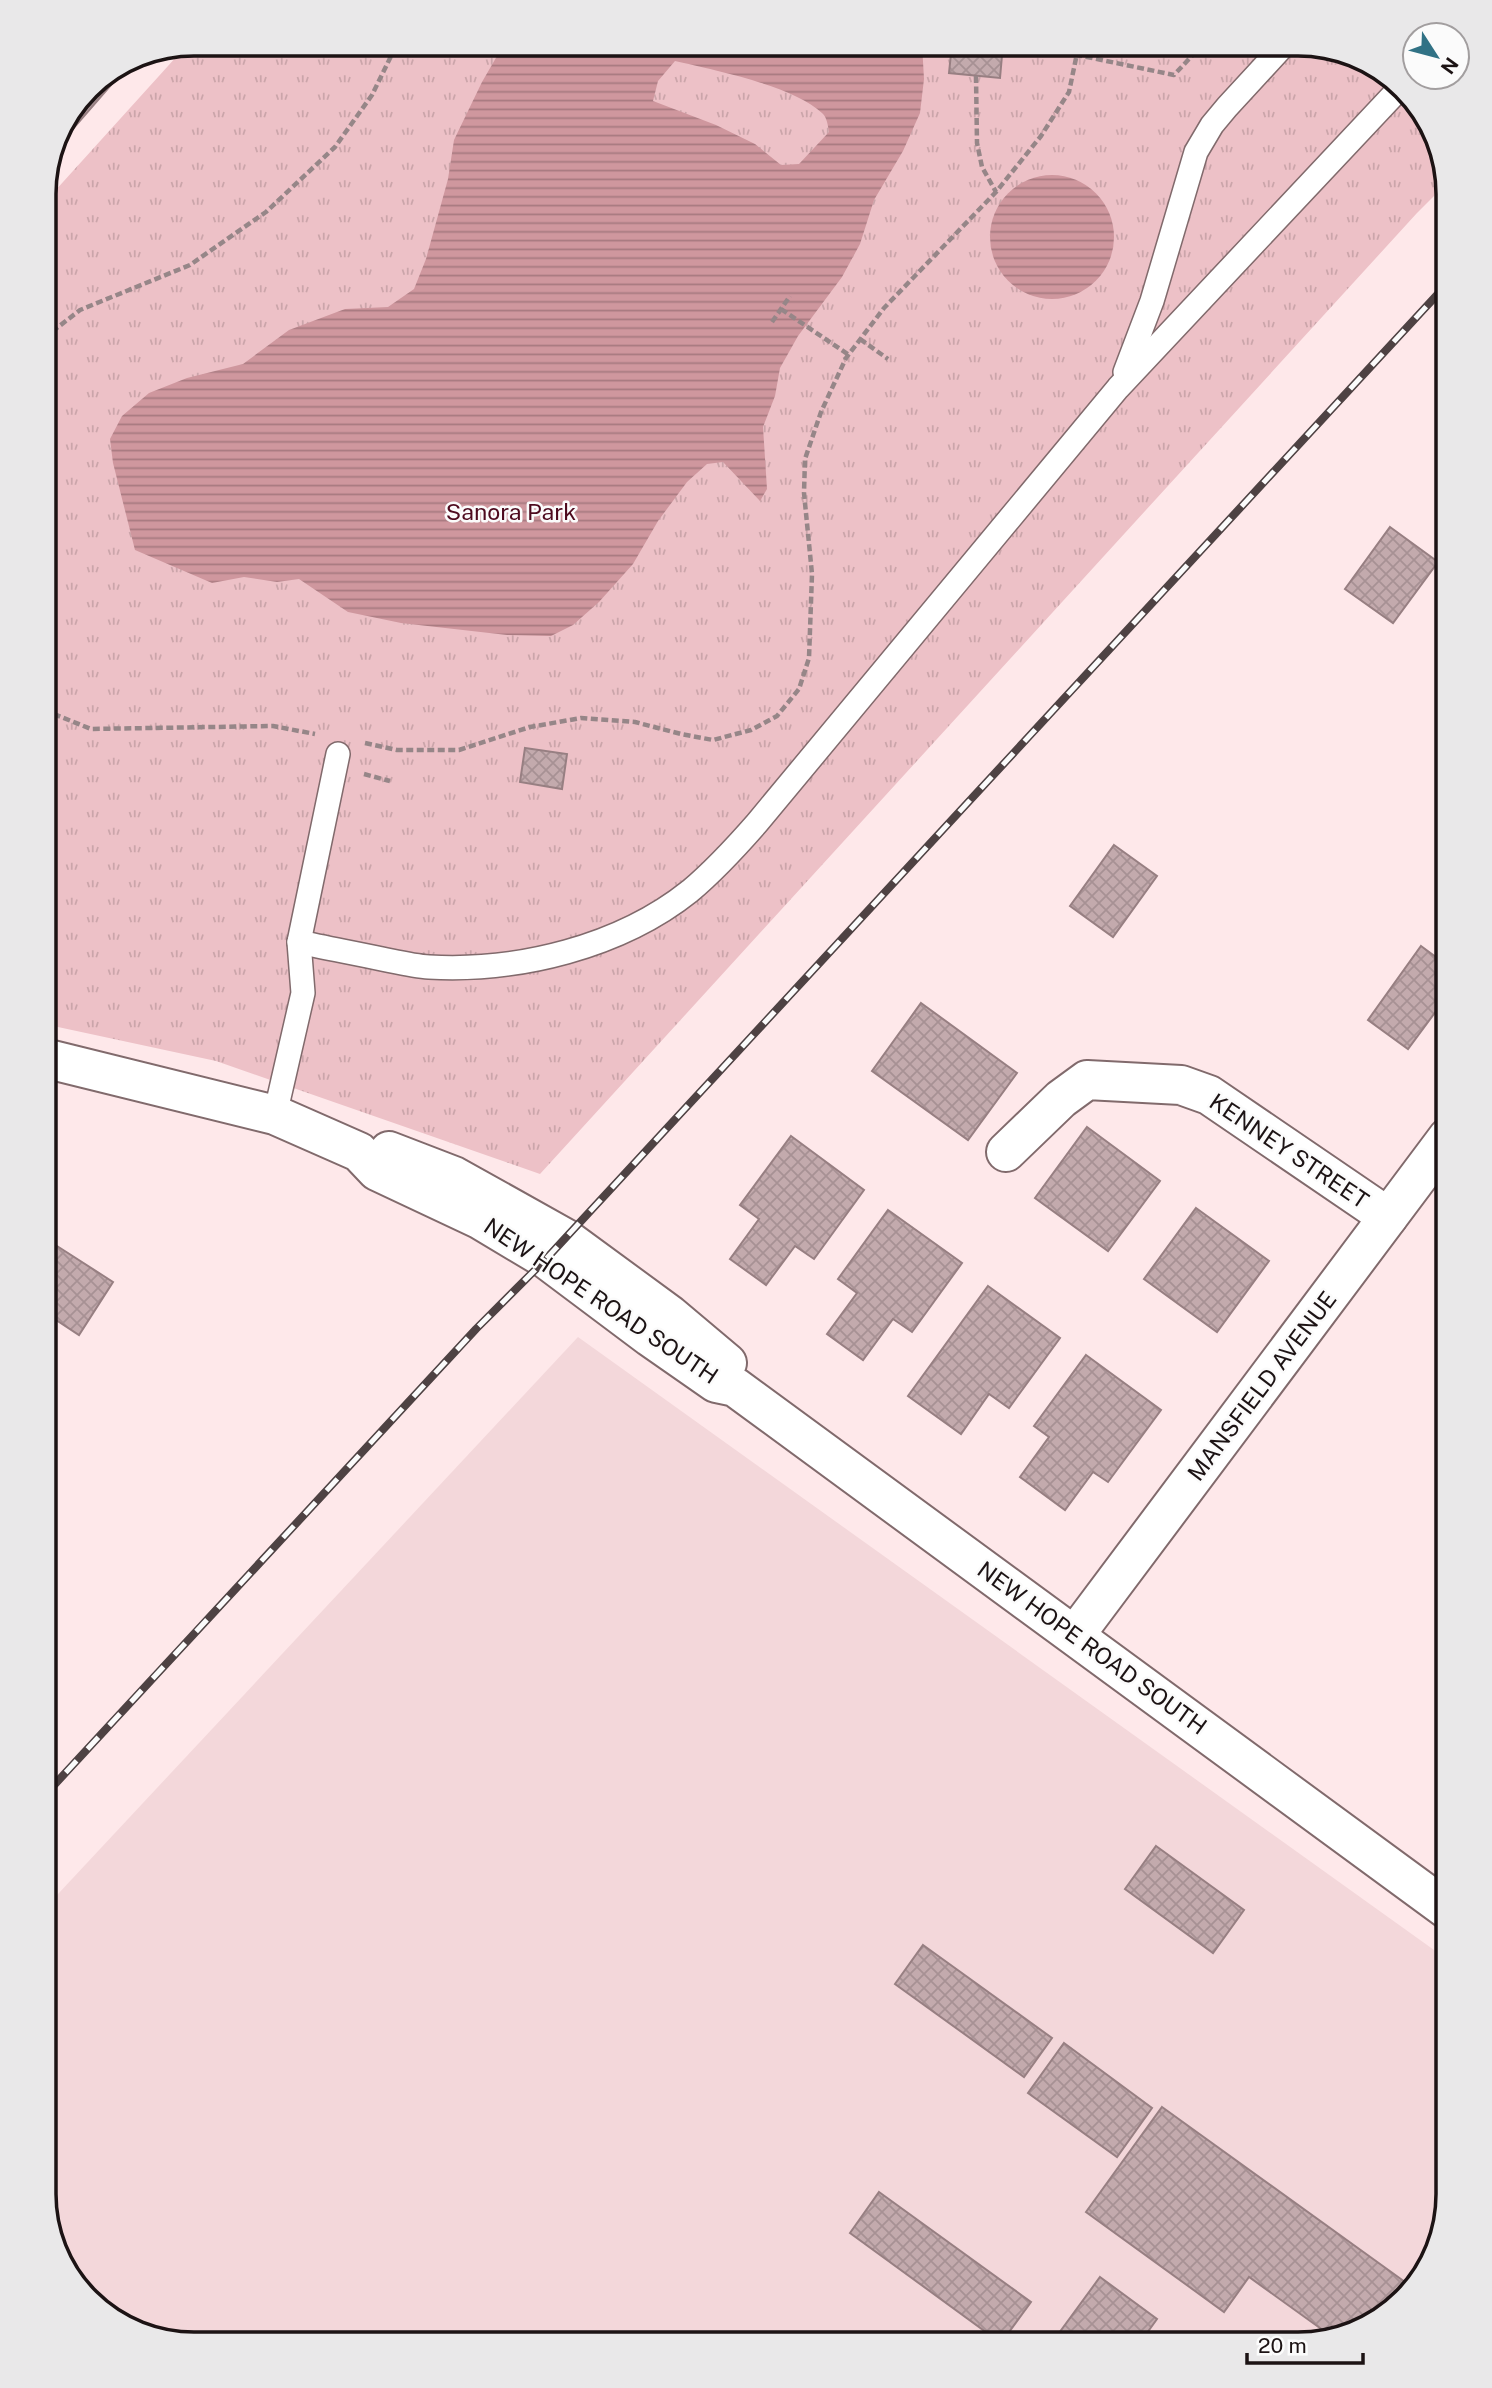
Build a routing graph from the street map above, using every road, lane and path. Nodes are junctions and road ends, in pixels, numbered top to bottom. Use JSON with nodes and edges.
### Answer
{"nodes":[{"id":1,"x":391,"y":56,"type":"edge"},
{"id":2,"x":1077,"y":56,"type":"edge"},
{"id":3,"x":1086,"y":56,"type":"edge"},
{"id":4,"x":1192,"y":56,"type":"edge"},
{"id":5,"x":1274,"y":56,"type":"edge"},
{"id":6,"x":976,"y":76,"type":"dead end"},
{"id":7,"x":1394,"y":95,"type":"edge"},
{"id":8,"x":996,"y":192,"type":"junction"},
{"id":9,"x":790,"y":296,"type":"dead end"},
{"id":10,"x":781,"y":309,"type":"junction"},
{"id":11,"x":772,"y":322,"type":"dead end"},
{"id":12,"x":56,"y":329,"type":"edge"},
{"id":13,"x":860,"y":339,"type":"junction"},
{"id":14,"x":849,"y":355,"type":"junction"},
{"id":15,"x":888,"y":359,"type":"dead end"},
{"id":16,"x":1118,"y":388,"type":"junction"},
{"id":17,"x":56,"y":715,"type":"edge"},
{"id":18,"x":340,"y":744,"type":"junction"},
{"id":19,"x":299,"y":942,"type":"junction"},
{"id":20,"x":56,"y":1061,"type":"edge"},
{"id":21,"x":275,"y":1115,"type":"junction"},
{"id":22,"x":1006,"y":1152,"type":"dead end"},
{"id":23,"x":1436,"y":1153,"type":"edge"},
{"id":24,"x":1388,"y":1217,"type":"junction"},
{"id":25,"x":1075,"y":1635,"type":"junction"},
{"id":26,"x":1436,"y":1901,"type":"edge"}],
"edges":[{"from":1,"to":12,"type":"path"},
{"from":2,"to":8,"type":"path"},
{"from":3,"to":4,"type":"path"},
{"from":5,"to":16,"type":"lane"},
{"from":6,"to":8,"type":"path"},
{"from":7,"to":16,"type":"lane"},
{"from":8,"to":13,"type":"path"},
{"from":9,"to":10,"type":"path"},
{"from":10,"to":11,"type":"path"},
{"from":10,"to":14,"type":"path"},
{"from":13,"to":14,"type":"path"},
{"from":13,"to":15,"type":"path"},
{"from":14,"to":18,"type":"path"},
{"from":16,"to":19,"type":"lane"},
{"from":17,"to":18,"type":"path"},
{"from":18,"to":19,"type":"lane"},
{"from":19,"to":21,"type":"lane"},
{"from":20,"to":21,"type":"street","name":"NEW HOPE ROAD SOUTH"},
{"from":21,"to":25,"type":"street","name":"NEW HOPE ROAD SOUTH"},
{"from":22,"to":24,"type":"street","name":"KENNEY STREET"},
{"from":23,"to":24,"type":"street","name":"MANSFIELD AVENUE"},
{"from":24,"to":25,"type":"street","name":"MANSFIELD AVENUE"},
{"from":25,"to":26,"type":"street","name":"NEW HOPE ROAD SOUTH"}]}
